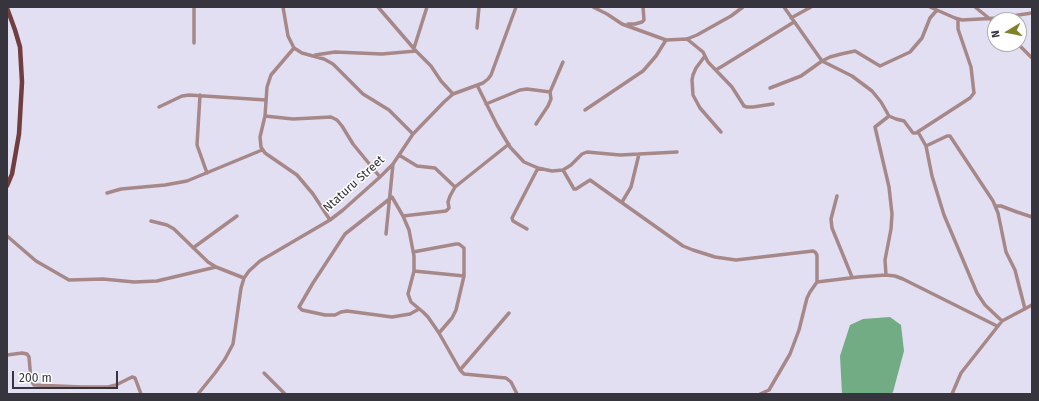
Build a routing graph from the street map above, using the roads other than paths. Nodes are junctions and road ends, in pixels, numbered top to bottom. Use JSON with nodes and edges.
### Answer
{"nodes":[{"id":1,"x":194,"y":7,"type":"edge"},
{"id":2,"x":283,"y":7,"type":"edge"},
{"id":3,"x":378,"y":7,"type":"edge"},
{"id":4,"x":427,"y":7,"type":"edge"},
{"id":5,"x":479,"y":7,"type":"edge"},
{"id":6,"x":516,"y":7,"type":"edge"},
{"id":7,"x":592,"y":7,"type":"edge"},
{"id":8,"x":643,"y":7,"type":"edge"},
{"id":9,"x":744,"y":7,"type":"edge"},
{"id":10,"x":784,"y":7,"type":"edge"},
{"id":11,"x":811,"y":7,"type":"edge"},
{"id":12,"x":930,"y":7,"type":"edge"},
{"id":13,"x":975,"y":7,"type":"edge"},
{"id":14,"x":7,"y":8,"type":"edge"},
{"id":15,"x":937,"y":10,"type":"junction"},
{"id":16,"x":987,"y":16,"type":"edge"},
{"id":17,"x":791,"y":18,"type":"junction"},
{"id":18,"x":987,"y":18,"type":"edge"},
{"id":19,"x":958,"y":19,"type":"junction"},
{"id":20,"x":794,"y":22,"type":"junction"},
{"id":21,"x":622,"y":24,"type":"junction"},
{"id":22,"x":477,"y":28,"type":"dead end"},
{"id":23,"x":687,"y":39,"type":"junction"},
{"id":24,"x":666,"y":40,"type":"junction"},
{"id":25,"x":194,"y":44,"type":"dead end"},
{"id":26,"x":294,"y":48,"type":"junction"},
{"id":27,"x":415,"y":49,"type":"junction"},
{"id":28,"x":314,"y":55,"type":"junction"},
{"id":29,"x":705,"y":56,"type":"junction"},
{"id":30,"x":822,"y":61,"type":"junction"},
{"id":31,"x":563,"y":62,"type":"dead end"},
{"id":32,"x":716,"y":70,"type":"junction"},
{"id":33,"x":477,"y":85,"type":"junction"},
{"id":34,"x":770,"y":88,"type":"dead end"},
{"id":35,"x":550,"y":92,"type":"junction"},
{"id":36,"x":200,"y":94,"type":"junction"},
{"id":37,"x":453,"y":94,"type":"junction"},
{"id":38,"x":266,"y":100,"type":"junction"},
{"id":39,"x":486,"y":104,"type":"junction"},
{"id":40,"x":773,"y":104,"type":"dead end"},
{"id":41,"x":159,"y":107,"type":"dead end"},
{"id":42,"x":585,"y":110,"type":"dead end"},
{"id":43,"x":265,"y":116,"type":"junction"},
{"id":44,"x":889,"y":116,"type":"junction"},
{"id":45,"x":536,"y":124,"type":"dead end"},
{"id":46,"x":721,"y":132,"type":"dead end"},
{"id":47,"x":918,"y":132,"type":"junction"},
{"id":48,"x":413,"y":134,"type":"junction"},
{"id":49,"x":509,"y":144,"type":"junction"},
{"id":50,"x":926,"y":146,"type":"junction"},
{"id":51,"x":262,"y":150,"type":"junction"},
{"id":52,"x":677,"y":152,"type":"dead end"},
{"id":53,"x":639,"y":154,"type":"junction"},
{"id":54,"x":399,"y":155,"type":"junction"},
{"id":55,"x":393,"y":164,"type":"junction"},
{"id":56,"x":538,"y":168,"type":"junction"},
{"id":57,"x":562,"y":170,"type":"junction"},
{"id":58,"x":207,"y":173,"type":"junction"},
{"id":59,"x":380,"y":177,"type":"junction"},
{"id":60,"x":7,"y":186,"type":"edge"},
{"id":61,"x":456,"y":187,"type":"junction"},
{"id":62,"x":108,"y":193,"type":"dead end"},
{"id":63,"x":837,"y":196,"type":"dead end"},
{"id":64,"x":389,"y":198,"type":"junction"},
{"id":65,"x":622,"y":202,"type":"junction"},
{"id":66,"x":996,"y":206,"type":"junction"},
{"id":67,"x":237,"y":216,"type":"dead end"},
{"id":68,"x":403,"y":216,"type":"junction"},
{"id":69,"x":1032,"y":216,"type":"edge"},
{"id":70,"x":330,"y":220,"type":"junction"},
{"id":71,"x":151,"y":221,"type":"dead end"},
{"id":72,"x":527,"y":229,"type":"dead end"},
{"id":73,"x":386,"y":234,"type":"dead end"},
{"id":74,"x":7,"y":236,"type":"edge"},
{"id":75,"x":193,"y":248,"type":"junction"},
{"id":76,"x":413,"y":252,"type":"junction"},
{"id":77,"x":216,"y":267,"type":"junction"},
{"id":78,"x":414,"y":271,"type":"junction"},
{"id":79,"x":886,"y":275,"type":"junction"},
{"id":80,"x":464,"y":276,"type":"junction"},
{"id":81,"x":244,"y":278,"type":"junction"},
{"id":82,"x":852,"y":278,"type":"junction"},
{"id":83,"x":817,"y":282,"type":"junction"},
{"id":84,"x":1032,"y":305,"type":"edge"},
{"id":85,"x":419,"y":309,"type":"junction"},
{"id":86,"x":1025,"y":309,"type":"junction"},
{"id":87,"x":508,"y":313,"type":"dead end"},
{"id":88,"x":1002,"y":321,"type":"junction"},
{"id":89,"x":997,"y":326,"type":"junction"},
{"id":90,"x":439,"y":333,"type":"junction"},
{"id":91,"x":7,"y":355,"type":"edge"},
{"id":92,"x":460,"y":370,"type":"junction"},
{"id":93,"x":264,"y":374,"type":"dead end"},
{"id":94,"x":141,"y":394,"type":"edge"},
{"id":95,"x":198,"y":394,"type":"edge"},
{"id":96,"x":285,"y":394,"type":"edge"},
{"id":97,"x":517,"y":394,"type":"edge"},
{"id":98,"x":760,"y":394,"type":"edge"},
{"id":99,"x":952,"y":394,"type":"edge"}],
"edges":[{"from":1,"to":25,"type":"street"},
{"from":2,"to":26,"type":"street"},
{"from":3,"to":27,"type":"street"},
{"from":4,"to":27,"type":"street"},
{"from":5,"to":22,"type":"street"},
{"from":6,"to":33,"type":"street","name":"Ntaturu Street"},
{"from":7,"to":21,"type":"street"},
{"from":8,"to":21,"type":"street"},
{"from":9,"to":23,"type":"street"},
{"from":10,"to":17,"type":"street"},
{"from":11,"to":17,"type":"street"},
{"from":12,"to":15,"type":"street"},
{"from":13,"to":16,"type":"street"},
{"from":14,"to":60,"type":"main road"},
{"from":15,"to":19,"type":"street"},
{"from":15,"to":30,"type":"street"},
{"from":17,"to":20,"type":"street"},
{"from":18,"to":19,"type":"street"},
{"from":19,"to":47,"type":"street"},
{"from":20,"to":30,"type":"street"},
{"from":20,"to":32,"type":"street"},
{"from":21,"to":24,"type":"street"},
{"from":23,"to":24,"type":"street"},
{"from":23,"to":29,"type":"street"},
{"from":24,"to":42,"type":"street"},
{"from":26,"to":28,"type":"street"},
{"from":26,"to":38,"type":"street"},
{"from":27,"to":28,"type":"street"},
{"from":27,"to":37,"type":"street"},
{"from":28,"to":48,"type":"street"},
{"from":29,"to":32,"type":"street"},
{"from":29,"to":46,"type":"street"},
{"from":30,"to":34,"type":"street"},
{"from":30,"to":44,"type":"street"},
{"from":31,"to":35,"type":"street"},
{"from":32,"to":40,"type":"street"},
{"from":33,"to":37,"type":"street","name":"Ntaturu Street"},
{"from":33,"to":39,"type":"street"},
{"from":35,"to":39,"type":"street"},
{"from":35,"to":45,"type":"street"},
{"from":36,"to":38,"type":"street"},
{"from":36,"to":41,"type":"street"},
{"from":36,"to":58,"type":"street"},
{"from":37,"to":48,"type":"street","name":"Ntaturu Street"},
{"from":38,"to":43,"type":"street"},
{"from":39,"to":49,"type":"street"},
{"from":43,"to":51,"type":"street"},
{"from":43,"to":59,"type":"street"},
{"from":44,"to":47,"type":"street"},
{"from":44,"to":79,"type":"street"},
{"from":47,"to":50,"type":"street"},
{"from":48,"to":54,"type":"street","name":"Ntaturu Street"},
{"from":49,"to":56,"type":"street"},
{"from":49,"to":61,"type":"street"},
{"from":50,"to":66,"type":"street"},
{"from":50,"to":88,"type":"street"},
{"from":51,"to":58,"type":"street"},
{"from":51,"to":70,"type":"street"},
{"from":52,"to":53,"type":"street"},
{"from":53,"to":57,"type":"street"},
{"from":53,"to":65,"type":"street"},
{"from":54,"to":55,"type":"street","name":"Ntaturu Street"},
{"from":54,"to":61,"type":"street"},
{"from":55,"to":59,"type":"street","name":"Ntaturu Street"},
{"from":55,"to":64,"type":"street"},
{"from":56,"to":57,"type":"street"},
{"from":56,"to":72,"type":"street"},
{"from":57,"to":65,"type":"street"},
{"from":58,"to":62,"type":"street"},
{"from":59,"to":70,"type":"street","name":"Ntaturu Street"},
{"from":61,"to":68,"type":"street"},
{"from":63,"to":82,"type":"street"},
{"from":64,"to":68,"type":"street"},
{"from":64,"to":73,"type":"street"},
{"from":64,"to":85,"type":"street"},
{"from":65,"to":83,"type":"street"},
{"from":66,"to":69,"type":"street"},
{"from":66,"to":86,"type":"street"},
{"from":67,"to":75,"type":"street"},
{"from":68,"to":76,"type":"street"},
{"from":70,"to":81,"type":"street","name":"Ntaturu Street"},
{"from":71,"to":75,"type":"street"},
{"from":74,"to":77,"type":"street"},
{"from":75,"to":77,"type":"street"},
{"from":76,"to":78,"type":"street"},
{"from":76,"to":80,"type":"street"},
{"from":77,"to":81,"type":"street"},
{"from":78,"to":80,"type":"street"},
{"from":78,"to":85,"type":"street"},
{"from":79,"to":82,"type":"street"},
{"from":79,"to":89,"type":"street"},
{"from":80,"to":90,"type":"street"},
{"from":81,"to":95,"type":"street","name":"Ntaturu Street"},
{"from":82,"to":83,"type":"street"},
{"from":83,"to":98,"type":"street"},
{"from":84,"to":86,"type":"street"},
{"from":85,"to":90,"type":"street"},
{"from":86,"to":88,"type":"street"},
{"from":87,"to":92,"type":"street"},
{"from":88,"to":89,"type":"street"},
{"from":89,"to":99,"type":"street"},
{"from":90,"to":92,"type":"street"},
{"from":91,"to":94,"type":"street"},
{"from":92,"to":97,"type":"street"},
{"from":93,"to":96,"type":"street"}]}
